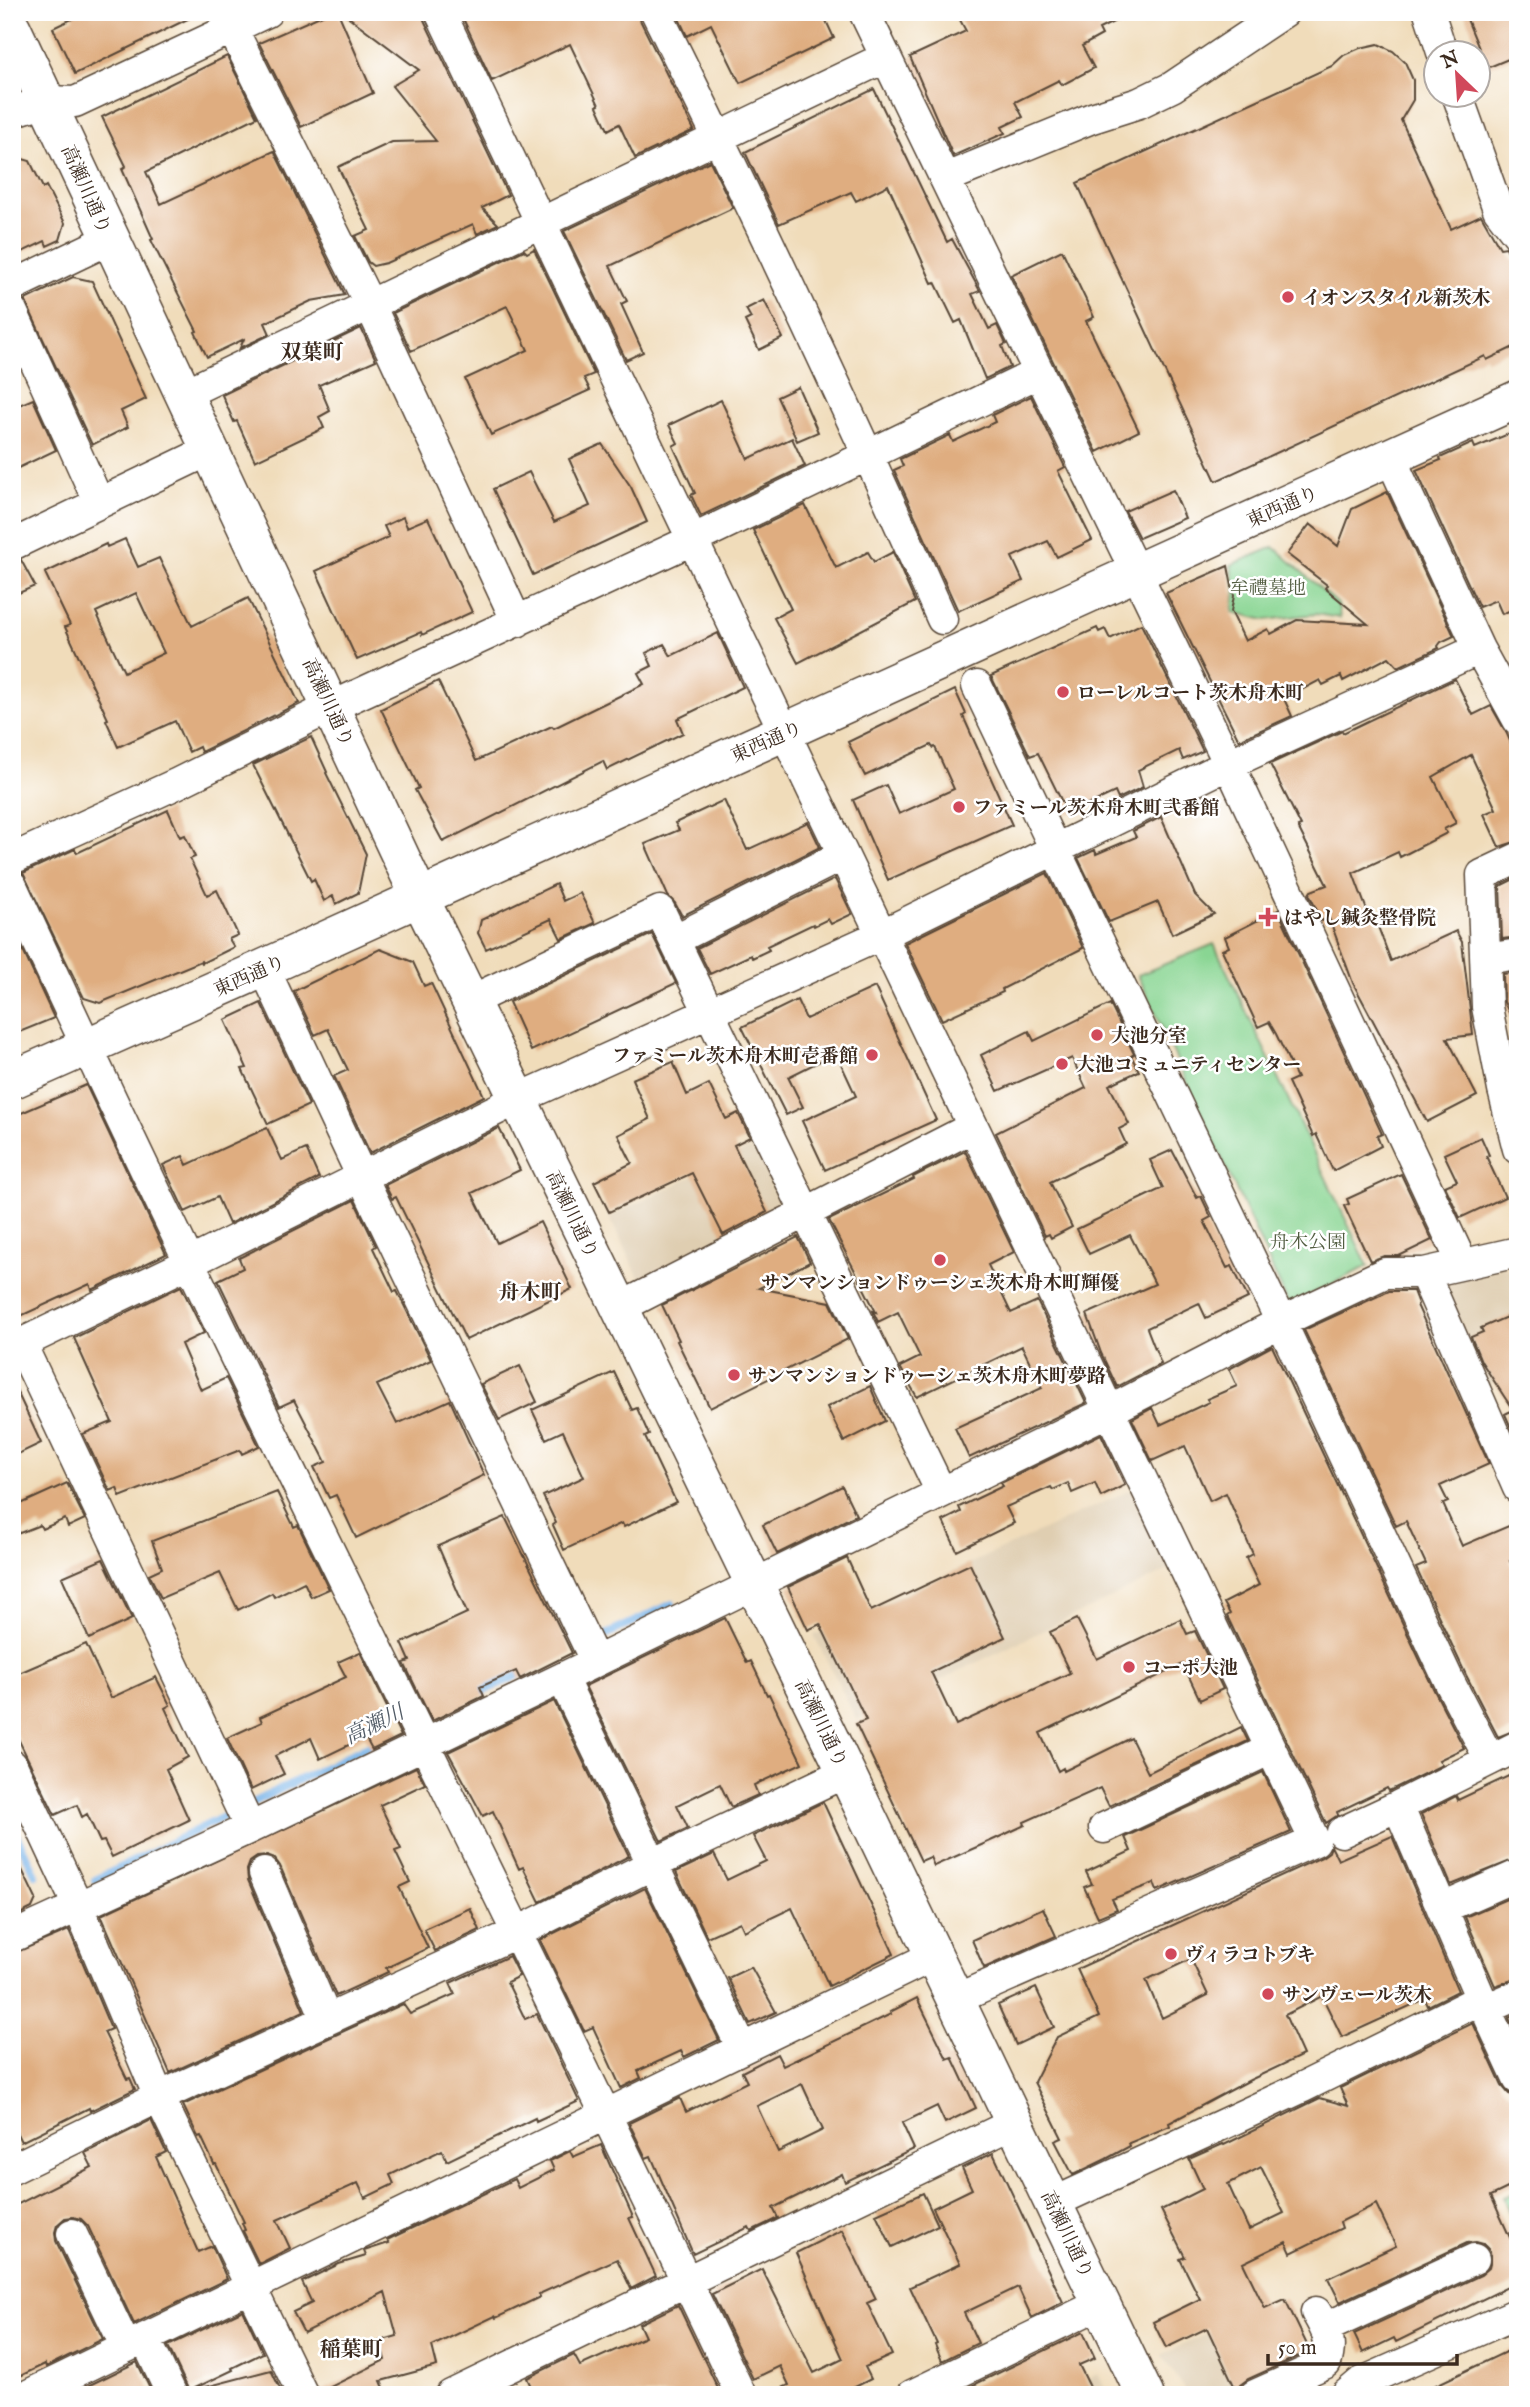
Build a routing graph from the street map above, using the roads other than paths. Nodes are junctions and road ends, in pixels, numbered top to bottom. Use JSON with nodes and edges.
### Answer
{"nodes":[{"id":1,"x":267,"y":12,"type":"edge"},
{"id":2,"x":440,"y":12,"type":"edge"},
{"id":3,"x":656,"y":12,"type":"edge"},
{"id":4,"x":864,"y":12,"type":"edge"},
{"id":5,"x":1284,"y":12,"type":"edge"},
{"id":6,"x":1429,"y":12,"type":"edge"},
{"id":7,"x":228,"y":21,"type":"edge"},
{"id":8,"x":12,"y":28,"type":"edge"},
{"id":9,"x":1438,"y":38,"type":"edge"},
{"id":10,"x":886,"y":57,"type":"junction"},
{"id":11,"x":12,"y":81,"type":"edge"},
{"id":12,"x":44,"y":105,"type":"edge"},
{"id":13,"x":1462,"y":108,"type":"edge"},
{"id":14,"x":718,"y":137,"type":"junction"},
{"id":15,"x":946,"y":178,"type":"junction"},
{"id":16,"x":541,"y":223,"type":"junction"},
{"id":17,"x":1518,"y":234,"type":"edge"},
{"id":18,"x":110,"y":239,"type":"junction"},
{"id":19,"x":12,"y":286,"type":"edge"},
{"id":20,"x":370,"y":305,"type":"junction"},
{"id":21,"x":12,"y":311,"type":"edge"},
{"id":22,"x":1038,"y":373,"type":"junction"},
{"id":23,"x":184,"y":394,"type":"junction"},
{"id":24,"x":1518,"y":399,"type":"edge"},
{"id":25,"x":210,"y":450,"type":"junction"},
{"id":26,"x":868,"y":453,"type":"junction"},
{"id":27,"x":1390,"y":457,"type":"junction"},
{"id":28,"x":99,"y":503,"type":"junction"},
{"id":29,"x":692,"y":540,"type":"junction"},
{"id":30,"x":12,"y":545,"type":"edge"},
{"id":31,"x":1135,"y":573,"type":"junction"},
{"id":32,"x":942,"y":619,"type":"dead end"},
{"id":33,"x":517,"y":622,"type":"junction"},
{"id":34,"x":1479,"y":649,"type":"junction"},
{"id":35,"x":977,"y":686,"type":"dead end"},
{"id":36,"x":331,"y":707,"type":"junction"},
{"id":37,"x":1518,"y":720,"type":"edge"},
{"id":38,"x":784,"y":732,"type":"junction"},
{"id":39,"x":1229,"y":764,"type":"junction"},
{"id":40,"x":1054,"y":848,"type":"junction"},
{"id":41,"x":843,"y":855,"type":"junction"},
{"id":42,"x":1518,"y":858,"type":"edge"},
{"id":43,"x":12,"y":859,"type":"edge"},
{"id":44,"x":12,"y":886,"type":"edge"},
{"id":45,"x":420,"y":898,"type":"junction"},
{"id":46,"x":881,"y":935,"type":"junction"},
{"id":47,"x":674,"y":940,"type":"junction"},
{"id":48,"x":1518,"y":954,"type":"edge"},
{"id":49,"x":1486,"y":959,"type":"junction"},
{"id":50,"x":264,"y":968,"type":"junction"},
{"id":51,"x":470,"y":1001,"type":"junction"},
{"id":52,"x":709,"y":1013,"type":"junction"},
{"id":53,"x":86,"y":1047,"type":"junction"},
{"id":54,"x":12,"y":1080,"type":"edge"},
{"id":55,"x":1510,"y":1087,"type":"edge"},
{"id":56,"x":518,"y":1099,"type":"junction"},
{"id":57,"x":973,"y":1127,"type":"junction"},
{"id":58,"x":1518,"y":1149,"type":"edge"},
{"id":59,"x":362,"y":1177,"type":"junction"},
{"id":60,"x":807,"y":1213,"type":"junction"},
{"id":61,"x":1518,"y":1252,"type":"edge"},
{"id":62,"x":191,"y":1262,"type":"junction"},
{"id":63,"x":1462,"y":1263,"type":"junction"},
{"id":64,"x":1424,"y":1273,"type":"junction"},
{"id":65,"x":619,"y":1308,"type":"junction"},
{"id":66,"x":1281,"y":1322,"type":"junction"},
{"id":67,"x":17,"y":1346,"type":"edge"},
{"id":68,"x":1109,"y":1410,"type":"junction"},
{"id":69,"x":1518,"y":1488,"type":"edge"},
{"id":70,"x":941,"y":1492,"type":"junction"},
{"id":71,"x":752,"y":1583,"type":"junction"},
{"id":72,"x":590,"y":1650,"type":"junction"},
{"id":73,"x":562,"y":1678,"type":"junction"},
{"id":74,"x":418,"y":1732,"type":"junction"},
{"id":75,"x":1518,"y":1746,"type":"edge"},
{"id":76,"x":1271,"y":1749,"type":"junction"},
{"id":77,"x":1490,"y":1760,"type":"junction"},
{"id":78,"x":12,"y":1765,"type":"edge"},
{"id":79,"x":846,"y":1772,"type":"junction"},
{"id":80,"x":1398,"y":1807,"type":"junction"},
{"id":81,"x":244,"y":1816,"type":"junction"},
{"id":82,"x":1104,"y":1828,"type":"dead end"},
{"id":83,"x":1342,"y":1832,"type":"dead end"},
{"id":84,"x":653,"y":1864,"type":"junction"},
{"id":85,"x":264,"y":1873,"type":"dead end"},
{"id":86,"x":1518,"y":1875,"type":"edge"},
{"id":87,"x":78,"y":1906,"type":"junction"},
{"id":88,"x":1443,"y":1908,"type":"junction"},
{"id":89,"x":516,"y":1933,"type":"junction"},
{"id":90,"x":12,"y":1937,"type":"edge"},
{"id":91,"x":933,"y":1956,"type":"junction"},
{"id":92,"x":1518,"y":1996,"type":"edge"},
{"id":93,"x":954,"y":2000,"type":"junction"},
{"id":94,"x":1483,"y":2004,"type":"junction"},
{"id":95,"x":327,"y":2020,"type":"junction"},
{"id":96,"x":742,"y":2048,"type":"junction"},
{"id":97,"x":1518,"y":2079,"type":"edge"},
{"id":98,"x":159,"y":2097,"type":"junction"},
{"id":99,"x":607,"y":2114,"type":"junction"},
{"id":100,"x":1014,"y":2123,"type":"junction"},
{"id":101,"x":12,"y":2169,"type":"edge"},
{"id":102,"x":1053,"y":2203,"type":"junction"},
{"id":103,"x":72,"y":2234,"type":"dead end"},
{"id":104,"x":1474,"y":2259,"type":"dead end"},
{"id":105,"x":686,"y":2280,"type":"junction"},
{"id":106,"x":251,"y":2287,"type":"junction"},
{"id":107,"x":1102,"y":2303,"type":"junction"},
{"id":108,"x":1518,"y":2313,"type":"edge"},
{"id":109,"x":135,"y":2342,"type":"junction"},
{"id":110,"x":28,"y":2395,"type":"edge"},
{"id":111,"x":172,"y":2395,"type":"edge"},
{"id":112,"x":303,"y":2395,"type":"edge"},
{"id":113,"x":451,"y":2395,"type":"edge"},
{"id":114,"x":741,"y":2395,"type":"edge"},
{"id":115,"x":912,"y":2395,"type":"edge"},
{"id":116,"x":1145,"y":2395,"type":"edge"},
{"id":117,"x":1255,"y":2395,"type":"edge"},
{"id":118,"x":1346,"y":2395,"type":"edge"}],
"edges":[{"from":1,"to":7,"type":"street"},
{"from":2,"to":16,"type":"street"},
{"from":3,"to":14,"type":"street"},
{"from":4,"to":10,"type":"street"},
{"from":5,"to":15,"type":"street"},
{"from":6,"to":9,"type":"street"},
{"from":7,"to":12,"type":"street"},
{"from":7,"to":20,"type":"street"},
{"from":8,"to":12,"type":"street","name":"高瀬川通り"},
{"from":10,"to":14,"type":"street"},
{"from":10,"to":15,"type":"street"},
{"from":11,"to":12,"type":"street"},
{"from":12,"to":18,"type":"street","name":"高瀬川通り"},
{"from":13,"to":17,"type":"street"},
{"from":14,"to":16,"type":"street"},
{"from":14,"to":26,"type":"street"},
{"from":15,"to":22,"type":"street"},
{"from":16,"to":20,"type":"street"},
{"from":16,"to":29,"type":"street"},
{"from":18,"to":19,"type":"street"},
{"from":18,"to":23,"type":"street","name":"高瀬川通り"},
{"from":20,"to":23,"type":"street"},
{"from":20,"to":33,"type":"street"},
{"from":21,"to":28,"type":"street"},
{"from":22,"to":26,"type":"street"},
{"from":22,"to":31,"type":"street"},
{"from":23,"to":25,"type":"street","name":"高瀬川通り"},
{"from":24,"to":27,"type":"street","name":"東西通り"},
{"from":25,"to":28,"type":"street"},
{"from":25,"to":36,"type":"street","name":"高瀬川通り"},
{"from":26,"to":29,"type":"street"},
{"from":26,"to":32,"type":"street"},
{"from":27,"to":31,"type":"street","name":"東西通り"},
{"from":27,"to":34,"type":"street"},
{"from":28,"to":30,"type":"street"},
{"from":29,"to":33,"type":"street"},
{"from":29,"to":38,"type":"street"},
{"from":31,"to":38,"type":"street","name":"東西通り"},
{"from":31,"to":39,"type":"street"},
{"from":33,"to":36,"type":"street"},
{"from":34,"to":37,"type":"street"},
{"from":34,"to":39,"type":"street"},
{"from":35,"to":40,"type":"street"},
{"from":36,"to":43,"type":"street"},
{"from":36,"to":45,"type":"street","name":"高瀬川通り"},
{"from":38,"to":41,"type":"street"},
{"from":38,"to":45,"type":"street","name":"東西通り"},
{"from":39,"to":40,"type":"street"},
{"from":39,"to":63,"type":"street"},
{"from":40,"to":46,"type":"street"},
{"from":40,"to":66,"type":"street"},
{"from":41,"to":46,"type":"street"},
{"from":41,"to":47,"type":"street"},
{"from":42,"to":49,"type":"street"},
{"from":44,"to":53,"type":"street"},
{"from":45,"to":50,"type":"street","name":"東西通り"},
{"from":45,"to":51,"type":"street","name":"高瀬川通り"},
{"from":46,"to":52,"type":"street"},
{"from":46,"to":57,"type":"street"},
{"from":47,"to":51,"type":"street"},
{"from":47,"to":52,"type":"street"},
{"from":48,"to":49,"type":"street"},
{"from":49,"to":55,"type":"street"},
{"from":50,"to":53,"type":"street","name":"東西通り"},
{"from":50,"to":59,"type":"street"},
{"from":51,"to":56,"type":"street","name":"高瀬川通り"},
{"from":52,"to":56,"type":"street"},
{"from":52,"to":60,"type":"street"},
{"from":53,"to":54,"type":"street","name":"東西通り"},
{"from":53,"to":62,"type":"street"},
{"from":55,"to":58,"type":"street"},
{"from":56,"to":59,"type":"street"},
{"from":56,"to":65,"type":"street","name":"高瀬川通り"},
{"from":57,"to":60,"type":"street"},
{"from":57,"to":68,"type":"street"},
{"from":59,"to":62,"type":"street"},
{"from":59,"to":72,"type":"street"},
{"from":60,"to":65,"type":"street"},
{"from":60,"to":70,"type":"street"},
{"from":61,"to":63,"type":"street"},
{"from":62,"to":67,"type":"street"},
{"from":62,"to":74,"type":"street"},
{"from":63,"to":64,"type":"street"},
{"from":64,"to":66,"type":"street"},
{"from":64,"to":69,"type":"street"},
{"from":65,"to":71,"type":"street","name":"高瀬川通り"},
{"from":66,"to":68,"type":"street"},
{"from":66,"to":77,"type":"street"},
{"from":67,"to":81,"type":"street"},
{"from":68,"to":70,"type":"street"},
{"from":68,"to":76,"type":"street"},
{"from":70,"to":71,"type":"street"},
{"from":71,"to":72,"type":"street"},
{"from":71,"to":79,"type":"street","name":"高瀬川通り"},
{"from":72,"to":73,"type":"street"},
{"from":73,"to":74,"type":"street"},
{"from":73,"to":84,"type":"street"},
{"from":74,"to":81,"type":"street"},
{"from":74,"to":89,"type":"street"},
{"from":75,"to":77,"type":"street"},
{"from":76,"to":82,"type":"street"},
{"from":76,"to":93,"type":"street"},
{"from":77,"to":80,"type":"street"},
{"from":78,"to":87,"type":"street"},
{"from":79,"to":84,"type":"street"},
{"from":79,"to":91,"type":"street","name":"高瀬川通り"},
{"from":80,"to":83,"type":"street"},
{"from":80,"to":88,"type":"street"},
{"from":81,"to":87,"type":"street"},
{"from":84,"to":89,"type":"street"},
{"from":84,"to":96,"type":"street"},
{"from":85,"to":95,"type":"street"},
{"from":86,"to":88,"type":"street"},
{"from":87,"to":90,"type":"street"},
{"from":87,"to":98,"type":"street"},
{"from":88,"to":94,"type":"street"},
{"from":89,"to":95,"type":"street"},
{"from":89,"to":99,"type":"street"},
{"from":91,"to":93,"type":"street","name":"高瀬川通り"},
{"from":91,"to":96,"type":"street"},
{"from":92,"to":94,"type":"street"},
{"from":93,"to":100,"type":"street","name":"高瀬川通り"},
{"from":94,"to":97,"type":"street"},
{"from":94,"to":102,"type":"street"},
{"from":95,"to":98,"type":"street"},
{"from":96,"to":99,"type":"street"},
{"from":98,"to":101,"type":"street"},
{"from":98,"to":106,"type":"street"},
{"from":99,"to":105,"type":"street"},
{"from":99,"to":106,"type":"street"},
{"from":100,"to":102,"type":"street","name":"高瀬川通り"},
{"from":100,"to":105,"type":"street"},
{"from":102,"to":107,"type":"street","name":"高瀬川通り"},
{"from":103,"to":109,"type":"street"},
{"from":104,"to":117,"type":"street"},
{"from":105,"to":113,"type":"street"},
{"from":105,"to":114,"type":"street"},
{"from":106,"to":109,"type":"street"},
{"from":106,"to":112,"type":"street"},
{"from":107,"to":115,"type":"street"},
{"from":107,"to":116,"type":"street","name":"高瀬川通り"},
{"from":108,"to":118,"type":"street"},
{"from":109,"to":110,"type":"street"},
{"from":109,"to":111,"type":"street"}]}
